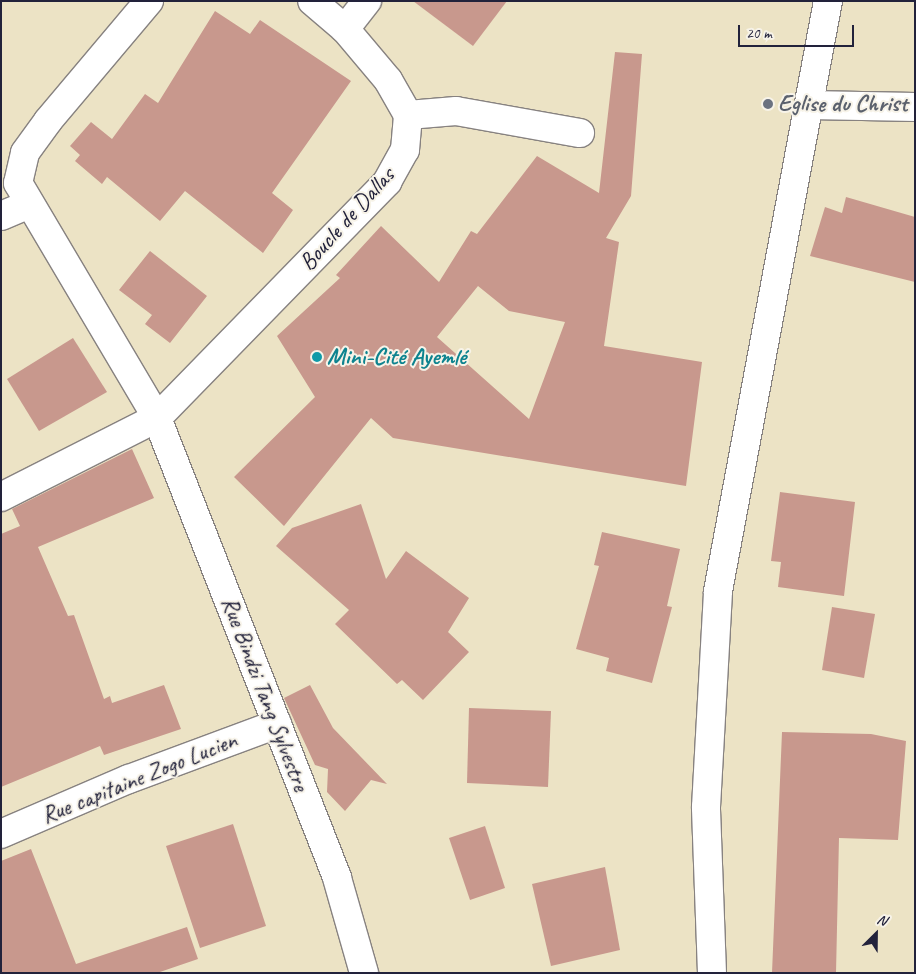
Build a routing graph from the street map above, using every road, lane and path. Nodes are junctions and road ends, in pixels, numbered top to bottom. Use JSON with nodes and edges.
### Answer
{"nodes":[{"id":1,"x":150,"y":1,"type":"edge"},
{"id":2,"x":312,"y":1,"type":"edge"},
{"id":3,"x":367,"y":1,"type":"edge"},
{"id":4,"x":828,"y":1,"type":"edge"},
{"id":5,"x":345,"y":29,"type":"junction"},
{"id":6,"x":809,"y":105,"type":"junction"},
{"id":7,"x":915,"y":107,"type":"edge"},
{"id":8,"x":408,"y":115,"type":"junction"},
{"id":9,"x":580,"y":134,"type":"dead end"},
{"id":10,"x":28,"y":204,"type":"junction"},
{"id":11,"x":1,"y":216,"type":"edge"},
{"id":12,"x":157,"y":418,"type":"junction"},
{"id":13,"x":1,"y":497,"type":"edge"},
{"id":14,"x":277,"y":724,"type":"junction"},
{"id":15,"x":1,"y":834,"type":"edge"},
{"id":16,"x":364,"y":973,"type":"edge"},
{"id":17,"x":712,"y":973,"type":"edge"}],
"edges":[{"from":1,"to":10,"type":"street","name":"Rue Bindzi Tang Sylvestre"},
{"from":2,"to":5,"type":"street"},
{"from":3,"to":5,"type":"street"},
{"from":4,"to":6,"type":"street"},
{"from":5,"to":8,"type":"street"},
{"from":6,"to":7,"type":"street"},
{"from":6,"to":17,"type":"street"},
{"from":8,"to":9,"type":"street"},
{"from":8,"to":12,"type":"street","name":"Boucle de Dallas"},
{"from":10,"to":11,"type":"street"},
{"from":10,"to":12,"type":"street","name":"Rue Bindzi Tang Sylvestre"},
{"from":12,"to":13,"type":"street","name":"Boucle de Dallas"},
{"from":12,"to":14,"type":"street","name":"Rue Bindzi Tang Sylvestre"},
{"from":14,"to":15,"type":"street","name":"Rue capitaine Zogo Lucien"},
{"from":14,"to":16,"type":"street","name":"Rue Bindzi Tang Sylvestre"}]}
